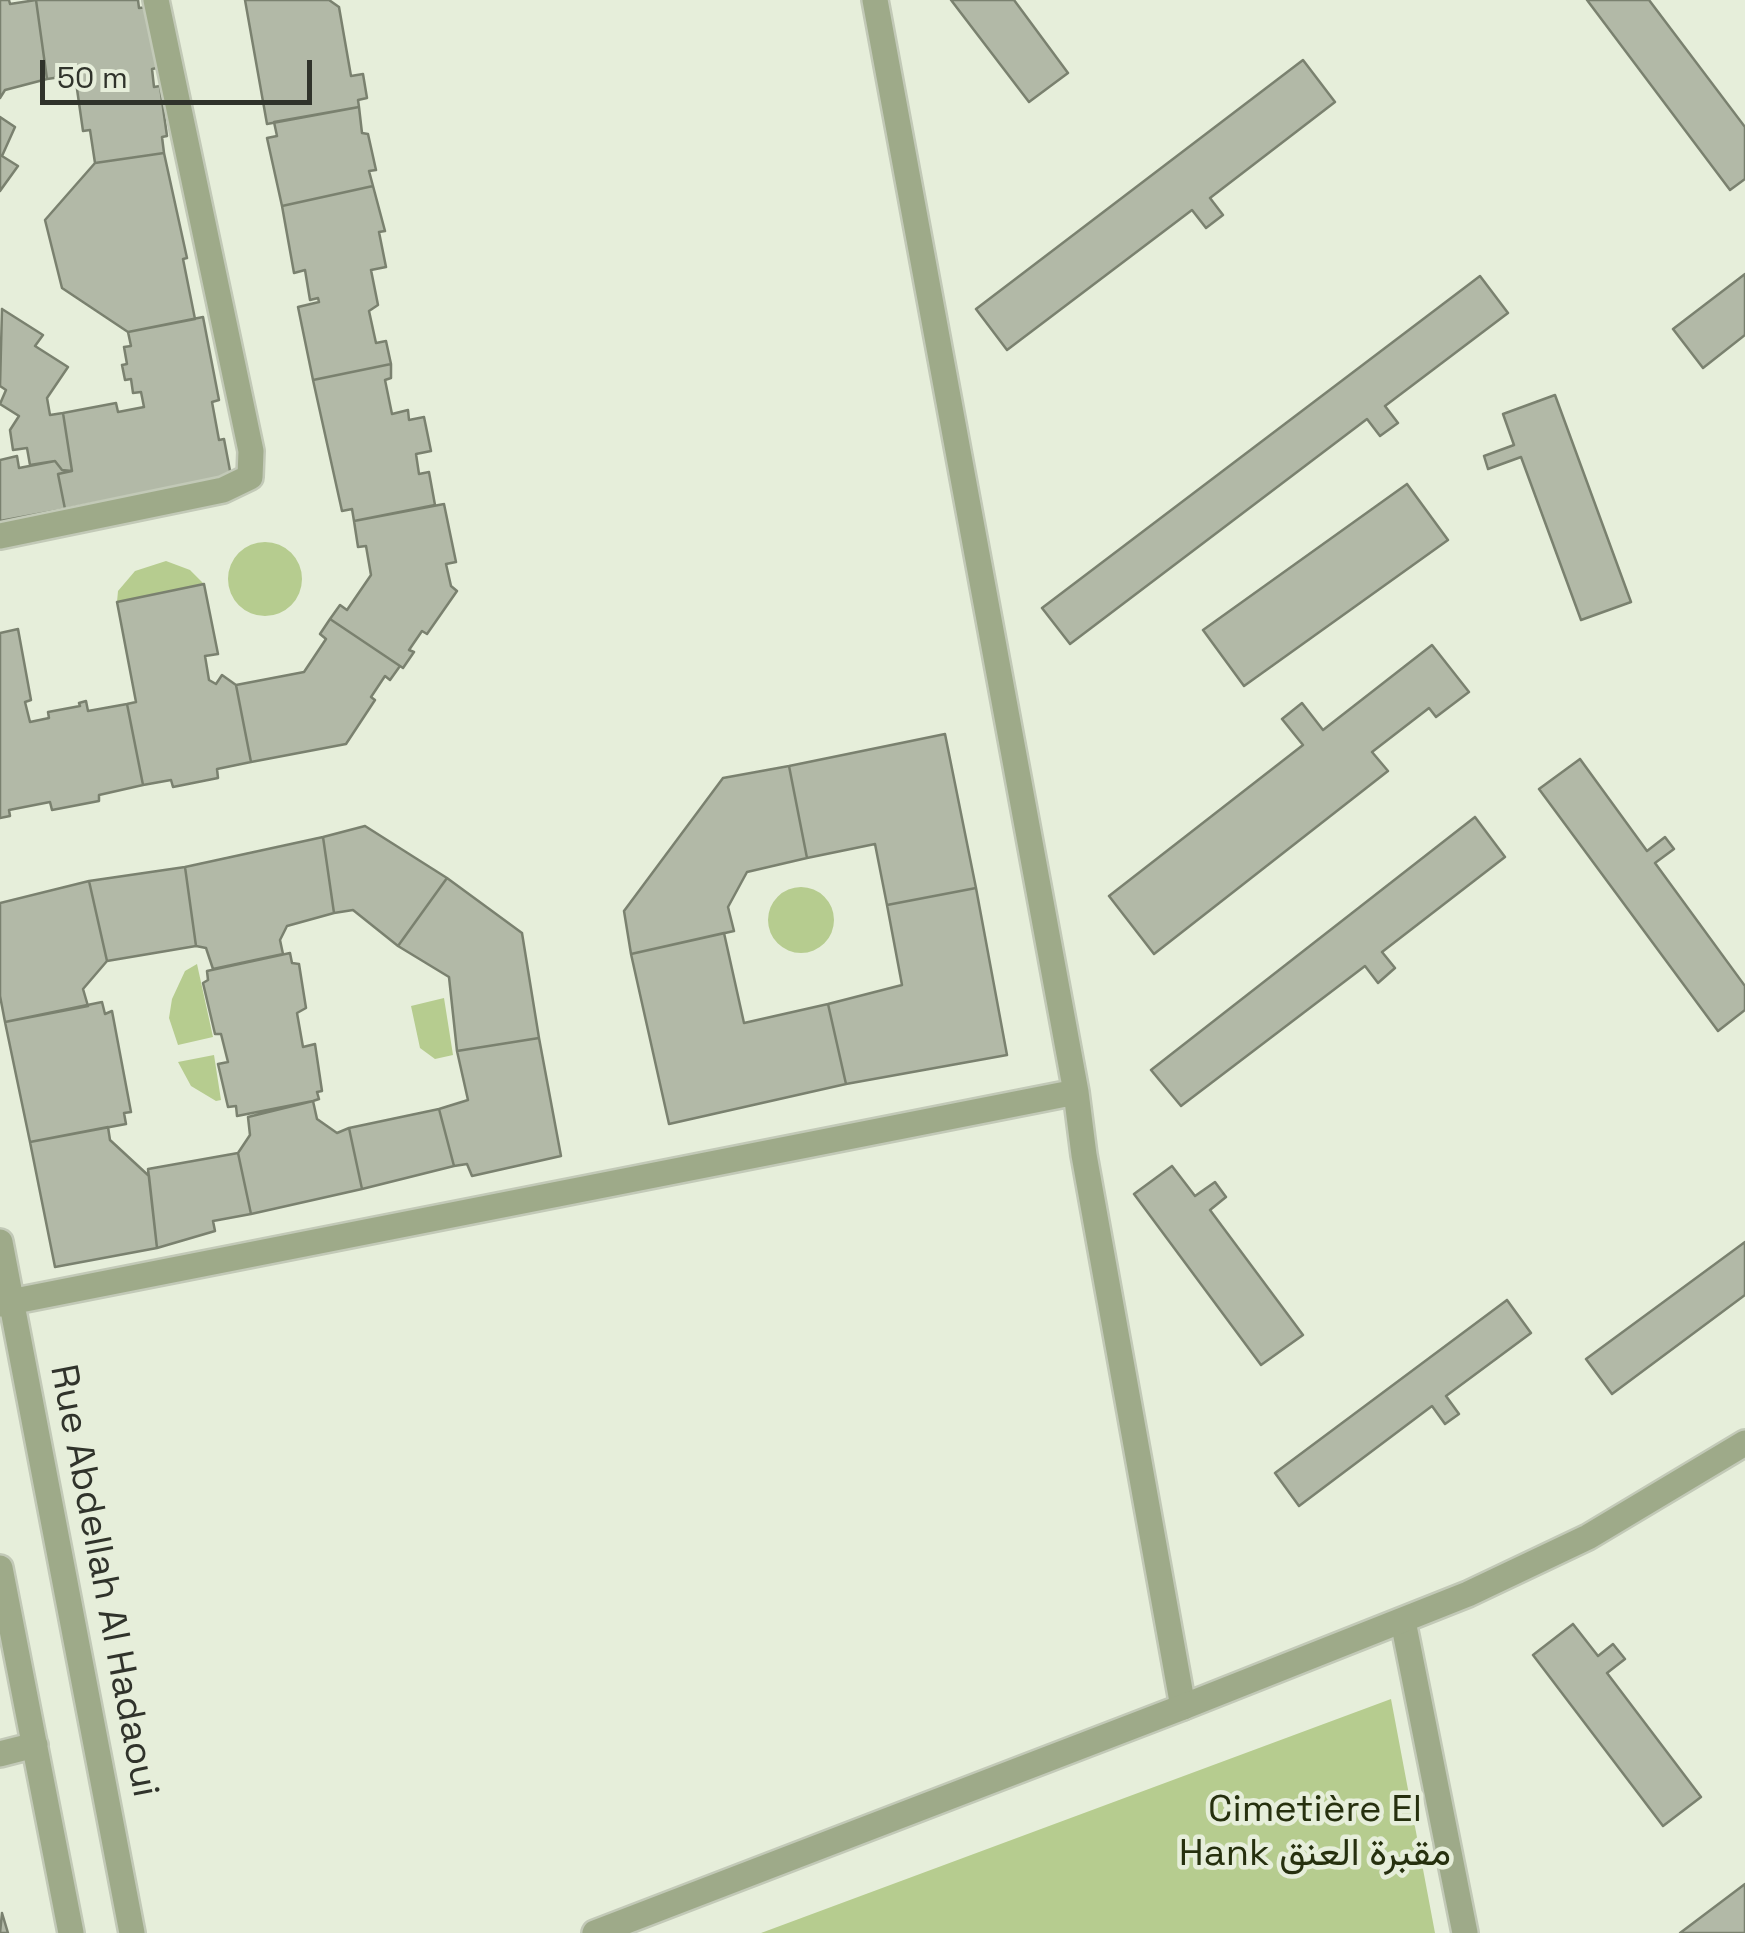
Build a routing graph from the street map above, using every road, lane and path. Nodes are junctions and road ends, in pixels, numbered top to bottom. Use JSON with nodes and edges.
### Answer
{"nodes":[{"id":1,"x":156,"y":0,"type":"edge"},
{"id":2,"x":875,"y":0,"type":"edge"},
{"id":3,"x":0,"y":536,"type":"edge"},
{"id":4,"x":1076,"y":1092,"type":"junction"},
{"id":5,"x":0,"y":1242,"type":"edge"},
{"id":6,"x":6,"y":1303,"type":"edge"},
{"id":7,"x":1745,"y":1443,"type":"edge"},
{"id":8,"x":0,"y":1568,"type":"edge"},
{"id":9,"x":1403,"y":1621,"type":"junction"},
{"id":10,"x":1183,"y":1708,"type":"junction"},
{"id":11,"x":34,"y":1744,"type":"junction"},
{"id":12,"x":0,"y":1754,"type":"edge"},
{"id":13,"x":71,"y":1933,"type":"edge"},
{"id":14,"x":132,"y":1933,"type":"edge"},
{"id":15,"x":595,"y":1933,"type":"edge"},
{"id":16,"x":1465,"y":1933,"type":"edge"}],
"edges":[{"from":1,"to":3,"type":"street"},
{"from":2,"to":4,"type":"street"},
{"from":4,"to":6,"type":"street"},
{"from":4,"to":10,"type":"street"},
{"from":5,"to":6,"type":"street","name":"Rue Abdellah Al Hadaoui"},
{"from":6,"to":14,"type":"street","name":"Rue Abdellah Al Hadaoui"},
{"from":7,"to":9,"type":"street"},
{"from":8,"to":11,"type":"street"},
{"from":9,"to":10,"type":"street"},
{"from":9,"to":16,"type":"street"},
{"from":10,"to":15,"type":"street"},
{"from":11,"to":12,"type":"street"},
{"from":11,"to":13,"type":"street"}]}
